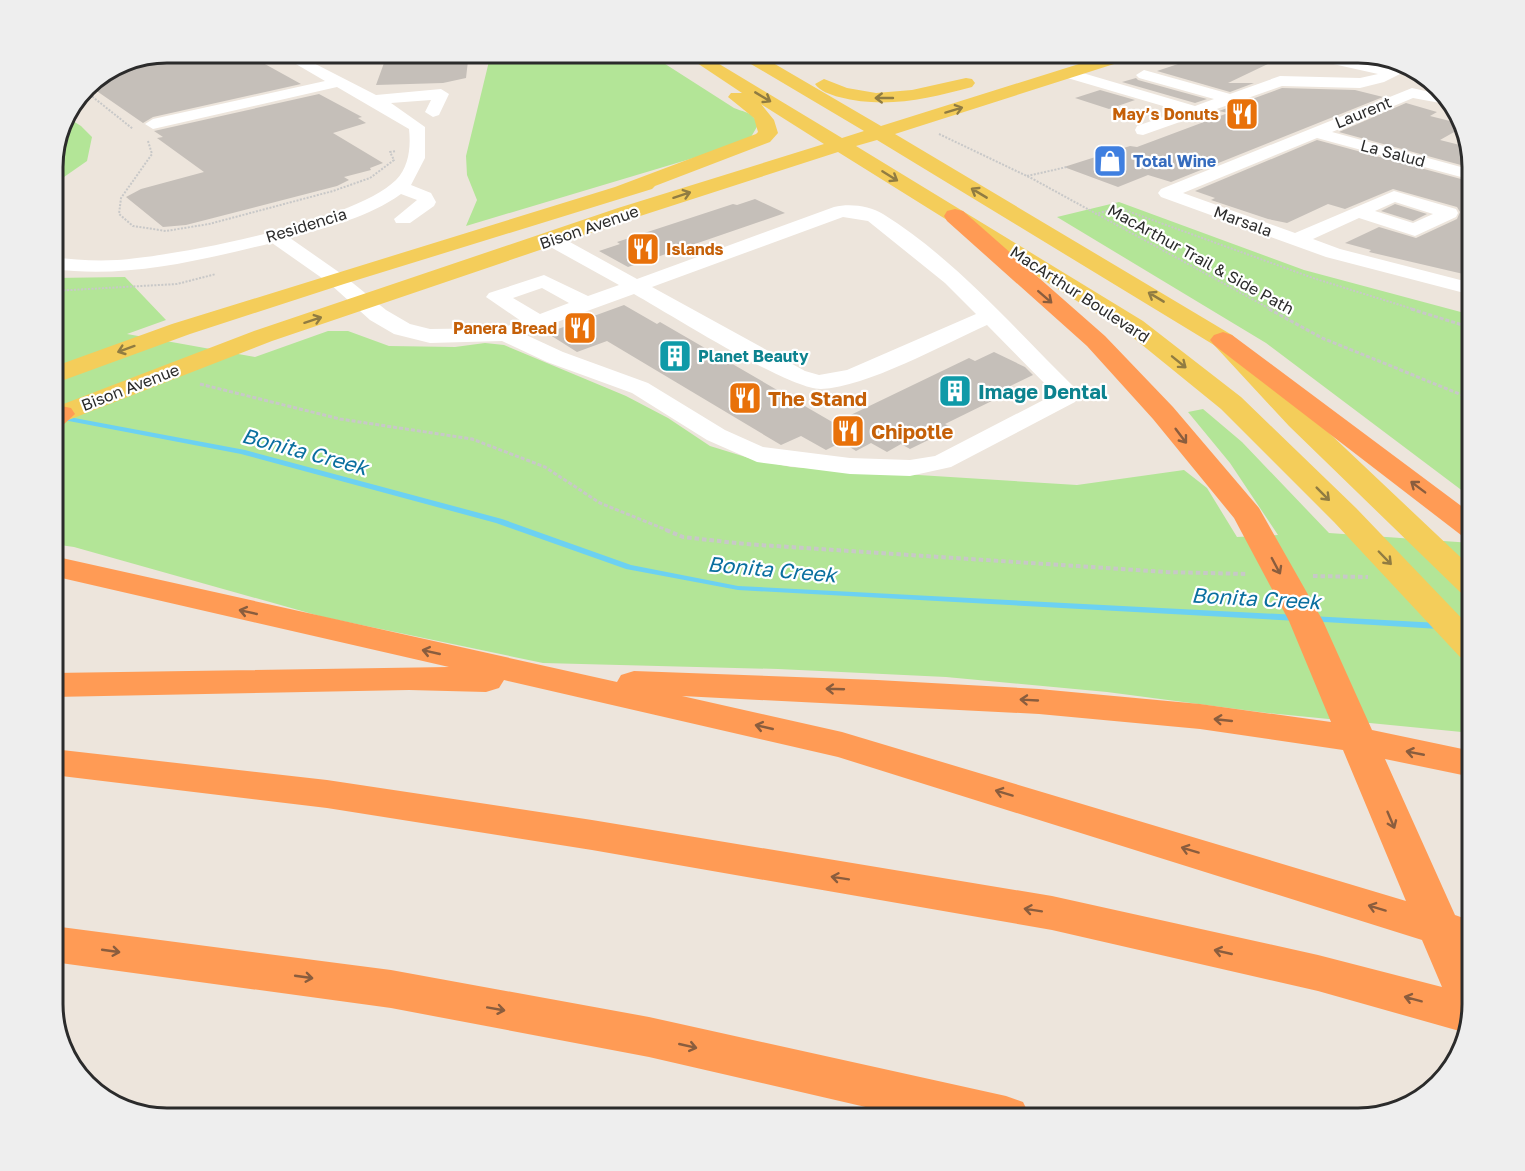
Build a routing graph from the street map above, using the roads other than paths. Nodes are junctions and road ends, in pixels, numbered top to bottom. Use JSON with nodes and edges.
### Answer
{"nodes":[{"id":1,"x":304,"y":63,"type":"edge"},
{"id":2,"x":684,"y":63,"type":"edge"},
{"id":3,"x":708,"y":63,"type":"edge"},
{"id":4,"x":763,"y":63,"type":"edge"},
{"id":5,"x":786,"y":63,"type":"edge"},
{"id":6,"x":1050,"y":63,"type":"edge"},
{"id":7,"x":1100,"y":63,"type":"edge"},
{"id":8,"x":1391,"y":69,"type":"edge"},
{"id":9,"x":1023,"y":72,"type":"junction"},
{"id":10,"x":1069,"y":74,"type":"junction"},
{"id":11,"x":1004,"y":75,"type":"dead end"},
{"id":12,"x":1144,"y":75,"type":"dead end"},
{"id":13,"x":984,"y":78,"type":"dead end"},
{"id":14,"x":339,"y":82,"type":"junction"},
{"id":15,"x":1434,"y":97,"type":"edge"},
{"id":16,"x":1231,"y":99,"type":"junction"},
{"id":17,"x":374,"y":100,"type":"junction"},
{"id":18,"x":1196,"y":111,"type":"junction"},
{"id":19,"x":433,"y":112,"type":"dead end"},
{"id":20,"x":153,"y":124,"type":"dead end"},
{"id":21,"x":870,"y":128,"type":"junction"},
{"id":22,"x":1143,"y":130,"type":"dead end"},
{"id":23,"x":1314,"y":132,"type":"junction"},
{"id":24,"x":822,"y":133,"type":"junction"},
{"id":25,"x":840,"y":145,"type":"junction"},
{"id":26,"x":1462,"y":172,"type":"edge"},
{"id":27,"x":400,"y":187,"type":"junction"},
{"id":28,"x":622,"y":191,"type":"junction"},
{"id":29,"x":572,"y":207,"type":"junction"},
{"id":30,"x":1361,"y":213,"type":"dead end"},
{"id":31,"x":955,"y":216,"type":"junction"},
{"id":32,"x":403,"y":219,"type":"dead end"},
{"id":33,"x":275,"y":236,"type":"junction"},
{"id":34,"x":552,"y":240,"type":"junction"},
{"id":35,"x":1295,"y":240,"type":"junction"},
{"id":36,"x":63,"y":264,"type":"edge"},
{"id":37,"x":336,"y":279,"type":"junction"},
{"id":38,"x":636,"y":286,"type":"junction"},
{"id":39,"x":1462,"y":286,"type":"edge"},
{"id":40,"x":362,"y":304,"type":"junction"},
{"id":41,"x":586,"y":304,"type":"junction"},
{"id":42,"x":988,"y":317,"type":"junction"},
{"id":43,"x":538,"y":322,"type":"junction"},
{"id":44,"x":505,"y":334,"type":"junction"},
{"id":45,"x":1223,"y":340,"type":"junction"},
{"id":46,"x":63,"y":372,"type":"edge"},
{"id":47,"x":63,"y":412,"type":"edge"},
{"id":48,"x":63,"y":414,"type":"edge"},
{"id":49,"x":1462,"y":520,"type":"edge"},
{"id":50,"x":63,"y":569,"type":"edge"},
{"id":51,"x":63,"y":573,"type":"edge"},
{"id":52,"x":1462,"y":575,"type":"edge"},
{"id":53,"x":102,"y":579,"type":"junction"},
{"id":54,"x":1462,"y":637,"type":"edge"},
{"id":55,"x":63,"y":685,"type":"edge"},
{"id":56,"x":1462,"y":762,"type":"edge"},
{"id":57,"x":63,"y":763,"type":"edge"},
{"id":58,"x":1462,"y":935,"type":"edge"},
{"id":59,"x":63,"y":945,"type":"edge"},
{"id":60,"x":1462,"y":982,"type":"edge"},
{"id":61,"x":1461,"y":1012,"type":"edge"},
{"id":62,"x":958,"y":1108,"type":"edge"}],
"edges":[{"from":1,"to":14,"type":"street","name":"Residencia"},
{"from":2,"to":28,"type":"main road"},
{"from":3,"to":24,"type":"main road","name":"MacArthur Boulevard","one_way":true},
{"from":4,"to":21,"type":"main road","name":"MacArthur Boulevard"},
{"from":13,"to":5,"type":"main road","one_way":true},
{"from":6,"to":9,"type":"main road","name":"Bison Avenue"},
{"from":7,"to":10,"type":"main road","name":"Bison Avenue"},
{"from":8,"to":16,"type":"street"},
{"from":9,"to":11,"type":"main road"},
{"from":9,"to":21,"type":"main road","name":"Bison Avenue"},
{"from":10,"to":18,"type":"street"},
{"from":21,"to":10,"type":"main road","name":"Bison Avenue","one_way":true},
{"from":12,"to":16,"type":"street"},
{"from":14,"to":17,"type":"street","name":"Residencia"},
{"from":14,"to":20,"type":"street"},
{"from":15,"to":23,"type":"street","name":"Laurent"},
{"from":16,"to":18,"type":"street"},
{"from":17,"to":19,"type":"street"},
{"from":17,"to":27,"type":"street","name":"Residencia"},
{"from":18,"to":22,"type":"street"},
{"from":21,"to":24,"type":"main road","name":"Bison Avenue"},
{"from":21,"to":25,"type":"main road","name":"Bison Avenue"},
{"from":45,"to":21,"type":"main road","name":"MacArthur Boulevard","one_way":true},
{"from":23,"to":26,"type":"street","name":"La Salud"},
{"from":23,"to":35,"type":"street","name":"Marsala"},
{"from":24,"to":25,"type":"main road","name":"MacArthur Boulevard"},
{"from":24,"to":28,"type":"main road","name":"Bison Avenue"},
{"from":25,"to":31,"type":"main road","name":"MacArthur Boulevard","one_way":true},
{"from":34,"to":25,"type":"main road","name":"Bison Avenue","one_way":true},
{"from":27,"to":32,"type":"street"},
{"from":27,"to":33,"type":"street","name":"Residencia"},
{"from":28,"to":29,"type":"main road","name":"Bison Avenue"},
{"from":29,"to":37,"type":"main road","name":"Bison Avenue"},
{"from":29,"to":40,"type":"main road"},
{"from":30,"to":35,"type":"street"},
{"from":31,"to":54,"type":"main road","name":"MacArthur Boulevard","one_way":true},
{"from":31,"to":60,"type":"highway","one_way":true},
{"from":33,"to":36,"type":"street","name":"Residencia"},
{"from":33,"to":37,"type":"street"},
{"from":34,"to":38,"type":"street"},
{"from":34,"to":40,"type":"main road","name":"Bison Avenue"},
{"from":35,"to":39,"type":"street","name":"Marsala"},
{"from":37,"to":40,"type":"street"},
{"from":37,"to":46,"type":"main road","name":"Bison Avenue","one_way":true},
{"from":37,"to":47,"type":"main road"},
{"from":38,"to":41,"type":"street"},
{"from":38,"to":42,"type":"street"},
{"from":38,"to":42,"type":"street"},
{"from":40,"to":44,"type":"street"},
{"from":48,"to":40,"type":"main road","name":"Bison Avenue","one_way":true},
{"from":41,"to":43,"type":"street"},
{"from":41,"to":43,"type":"street"},
{"from":42,"to":44,"type":"street"},
{"from":43,"to":44,"type":"street"},
{"from":49,"to":45,"type":"highway","one_way":true},
{"from":45,"to":52,"type":"main road","name":"MacArthur Boulevard"},
{"from":50,"to":53,"type":"highway"},
{"from":51,"to":53,"type":"highway"},
{"from":58,"to":53,"type":"highway","one_way":true},
{"from":56,"to":55,"type":"highway","one_way":true},
{"from":61,"to":57,"type":"highway","one_way":true},
{"from":59,"to":62,"type":"highway","one_way":true}]}
